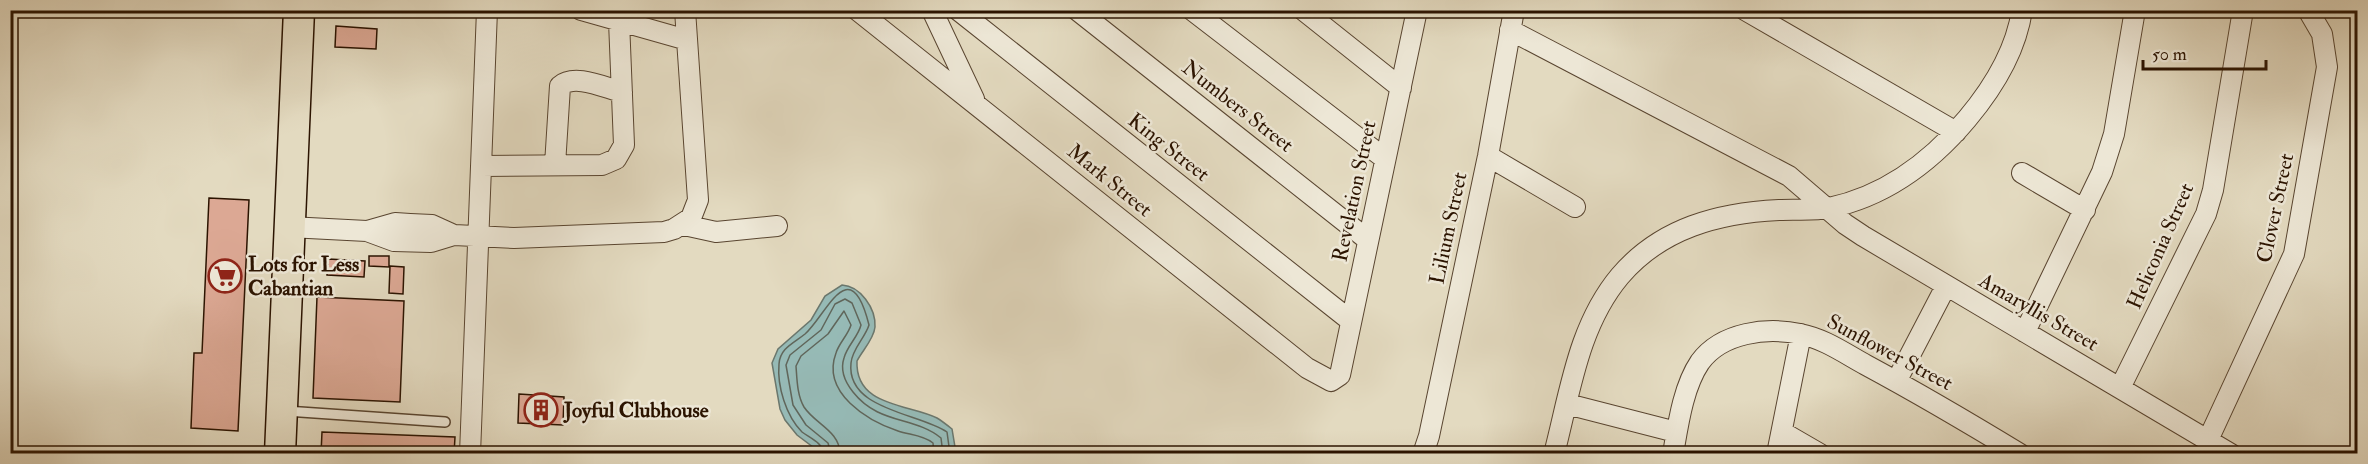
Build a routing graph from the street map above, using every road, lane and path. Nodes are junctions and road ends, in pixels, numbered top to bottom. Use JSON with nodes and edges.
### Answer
{"nodes":[{"id":1,"x":299,"y":10,"type":"edge"},
{"id":2,"x":487,"y":10,"type":"edge"},
{"id":3,"x":582,"y":10,"type":"edge"},
{"id":4,"x":685,"y":10,"type":"edge"},
{"id":5,"x":857,"y":10,"type":"edge"},
{"id":6,"x":932,"y":10,"type":"edge"},
{"id":7,"x":958,"y":10,"type":"edge"},
{"id":8,"x":1077,"y":10,"type":"edge"},
{"id":9,"x":1192,"y":10,"type":"edge"},
{"id":10,"x":1303,"y":10,"type":"edge"},
{"id":11,"x":1745,"y":10,"type":"edge"},
{"id":12,"x":2134,"y":10,"type":"edge"},
{"id":13,"x":2243,"y":10,"type":"edge"},
{"id":14,"x":2308,"y":10,"type":"edge"},
{"id":15,"x":2016,"y":13,"type":"edge"},
{"id":16,"x":1411,"y":14,"type":"edge"},
{"id":17,"x":1512,"y":20,"type":"edge"},
{"id":18,"x":619,"y":21,"type":"junction"},
{"id":19,"x":687,"y":40,"type":"junction"},
{"id":20,"x":1401,"y":88,"type":"junction"},
{"id":21,"x":622,"y":92,"type":"junction"},
{"id":22,"x":977,"y":104,"type":"junction"},
{"id":23,"x":1956,"y":132,"type":"junction"},
{"id":24,"x":1488,"y":156,"type":"junction"},
{"id":25,"x":1384,"y":158,"type":"junction"},
{"id":26,"x":555,"y":165,"type":"junction"},
{"id":27,"x":481,"y":166,"type":"junction"},
{"id":28,"x":2022,"y":173,"type":"dead end"},
{"id":29,"x":1575,"y":207,"type":"dead end"},
{"id":30,"x":1826,"y":208,"type":"junction"},
{"id":31,"x":2085,"y":210,"type":"junction"},
{"id":32,"x":684,"y":225,"type":"junction"},
{"id":33,"x":777,"y":225,"type":"dead end"},
{"id":34,"x":289,"y":227,"type":"junction"},
{"id":35,"x":479,"y":236,"type":"junction"},
{"id":36,"x":1368,"y":240,"type":"junction"},
{"id":37,"x":1946,"y":286,"type":"junction"},
{"id":38,"x":1351,"y":321,"type":"junction"},
{"id":39,"x":2025,"y":332,"type":"junction"},
{"id":40,"x":1801,"y":334,"type":"junction"},
{"id":41,"x":1335,"y":380,"type":"joint"},
{"id":42,"x":1897,"y":380,"type":"junction"},
{"id":43,"x":2120,"y":388,"type":"junction"},
{"id":44,"x":1567,"y":404,"type":"junction"},
{"id":45,"x":282,"y":411,"type":"junction"},
{"id":46,"x":445,"y":422,"type":"dead end"},
{"id":47,"x":1676,"y":432,"type":"junction"},
{"id":48,"x":1782,"y":432,"type":"junction"},
{"id":49,"x":2208,"y":440,"type":"junction"},
{"id":50,"x":280,"y":453,"type":"edge"},
{"id":51,"x":470,"y":453,"type":"edge"},
{"id":52,"x":1423,"y":453,"type":"edge"},
{"id":53,"x":1554,"y":453,"type":"edge"},
{"id":54,"x":1673,"y":453,"type":"edge"},
{"id":55,"x":1776,"y":453,"type":"edge"},
{"id":56,"x":1820,"y":453,"type":"edge"},
{"id":57,"x":2020,"y":453,"type":"edge"},
{"id":58,"x":2230,"y":453,"type":"edge"}],
"edges":[{"from":1,"to":34,"type":"main road"},
{"from":2,"to":27,"type":"street"},
{"from":3,"to":18,"type":"street"},
{"from":4,"to":19,"type":"street"},
{"from":5,"to":22,"type":"street","name":"Mark Street"},
{"from":6,"to":22,"type":"street"},
{"from":7,"to":38,"type":"street","name":"King Street"},
{"from":8,"to":36,"type":"street","name":"Numbers Street"},
{"from":9,"to":25,"type":"street"},
{"from":10,"to":20,"type":"street"},
{"from":11,"to":23,"type":"street"},
{"from":12,"to":31,"type":"street"},
{"from":13,"to":43,"type":"street","name":"Heliconia Street"},
{"from":14,"to":49,"type":"street","name":"Clover Street"},
{"from":15,"to":23,"type":"street"},
{"from":16,"to":20,"type":"street","name":"Revelation Street"},
{"from":17,"to":24,"type":"street","name":"Lilium Street"},
{"from":17,"to":30,"type":"street","name":"Amaryllis Street"},
{"from":18,"to":19,"type":"street"},
{"from":18,"to":21,"type":"street"},
{"from":19,"to":32,"type":"street"},
{"from":20,"to":25,"type":"street","name":"Revelation Street"},
{"from":21,"to":26,"type":"street"},
{"from":21,"to":26,"type":"street"},
{"from":22,"to":41,"type":"street","name":"Mark Street"},
{"from":23,"to":30,"type":"street"},
{"from":24,"to":29,"type":"street"},
{"from":24,"to":52,"type":"street","name":"Lilium Street"},
{"from":25,"to":36,"type":"street","name":"Revelation Street"},
{"from":26,"to":27,"type":"street"},
{"from":27,"to":35,"type":"street"},
{"from":28,"to":31,"type":"street"},
{"from":30,"to":37,"type":"street","name":"Amaryllis Street"},
{"from":30,"to":44,"type":"street"},
{"from":31,"to":39,"type":"street"},
{"from":32,"to":33,"type":"street"},
{"from":32,"to":35,"type":"street"},
{"from":34,"to":35,"type":"street"},
{"from":34,"to":45,"type":"main road"},
{"from":35,"to":51,"type":"street"},
{"from":36,"to":38,"type":"street","name":"Revelation Street"},
{"from":37,"to":39,"type":"street","name":"Amaryllis Street"},
{"from":37,"to":42,"type":"street"},
{"from":38,"to":41,"type":"street","name":"Revelation Street"},
{"from":39,"to":43,"type":"street","name":"Amaryllis Street"},
{"from":40,"to":42,"type":"street","name":"Sunflower Street"},
{"from":40,"to":47,"type":"street","name":"Sunflower Street"},
{"from":40,"to":48,"type":"street"},
{"from":42,"to":57,"type":"street","name":"Sunflower Street"},
{"from":43,"to":49,"type":"street","name":"Amaryllis Street"},
{"from":44,"to":47,"type":"street"},
{"from":44,"to":53,"type":"street"},
{"from":45,"to":46,"type":"lane"},
{"from":45,"to":50,"type":"main road"},
{"from":47,"to":54,"type":"street","name":"Sunflower Street"},
{"from":48,"to":55,"type":"street"},
{"from":48,"to":56,"type":"street"},
{"from":49,"to":58,"type":"street","name":"Amaryllis Street"}]}
